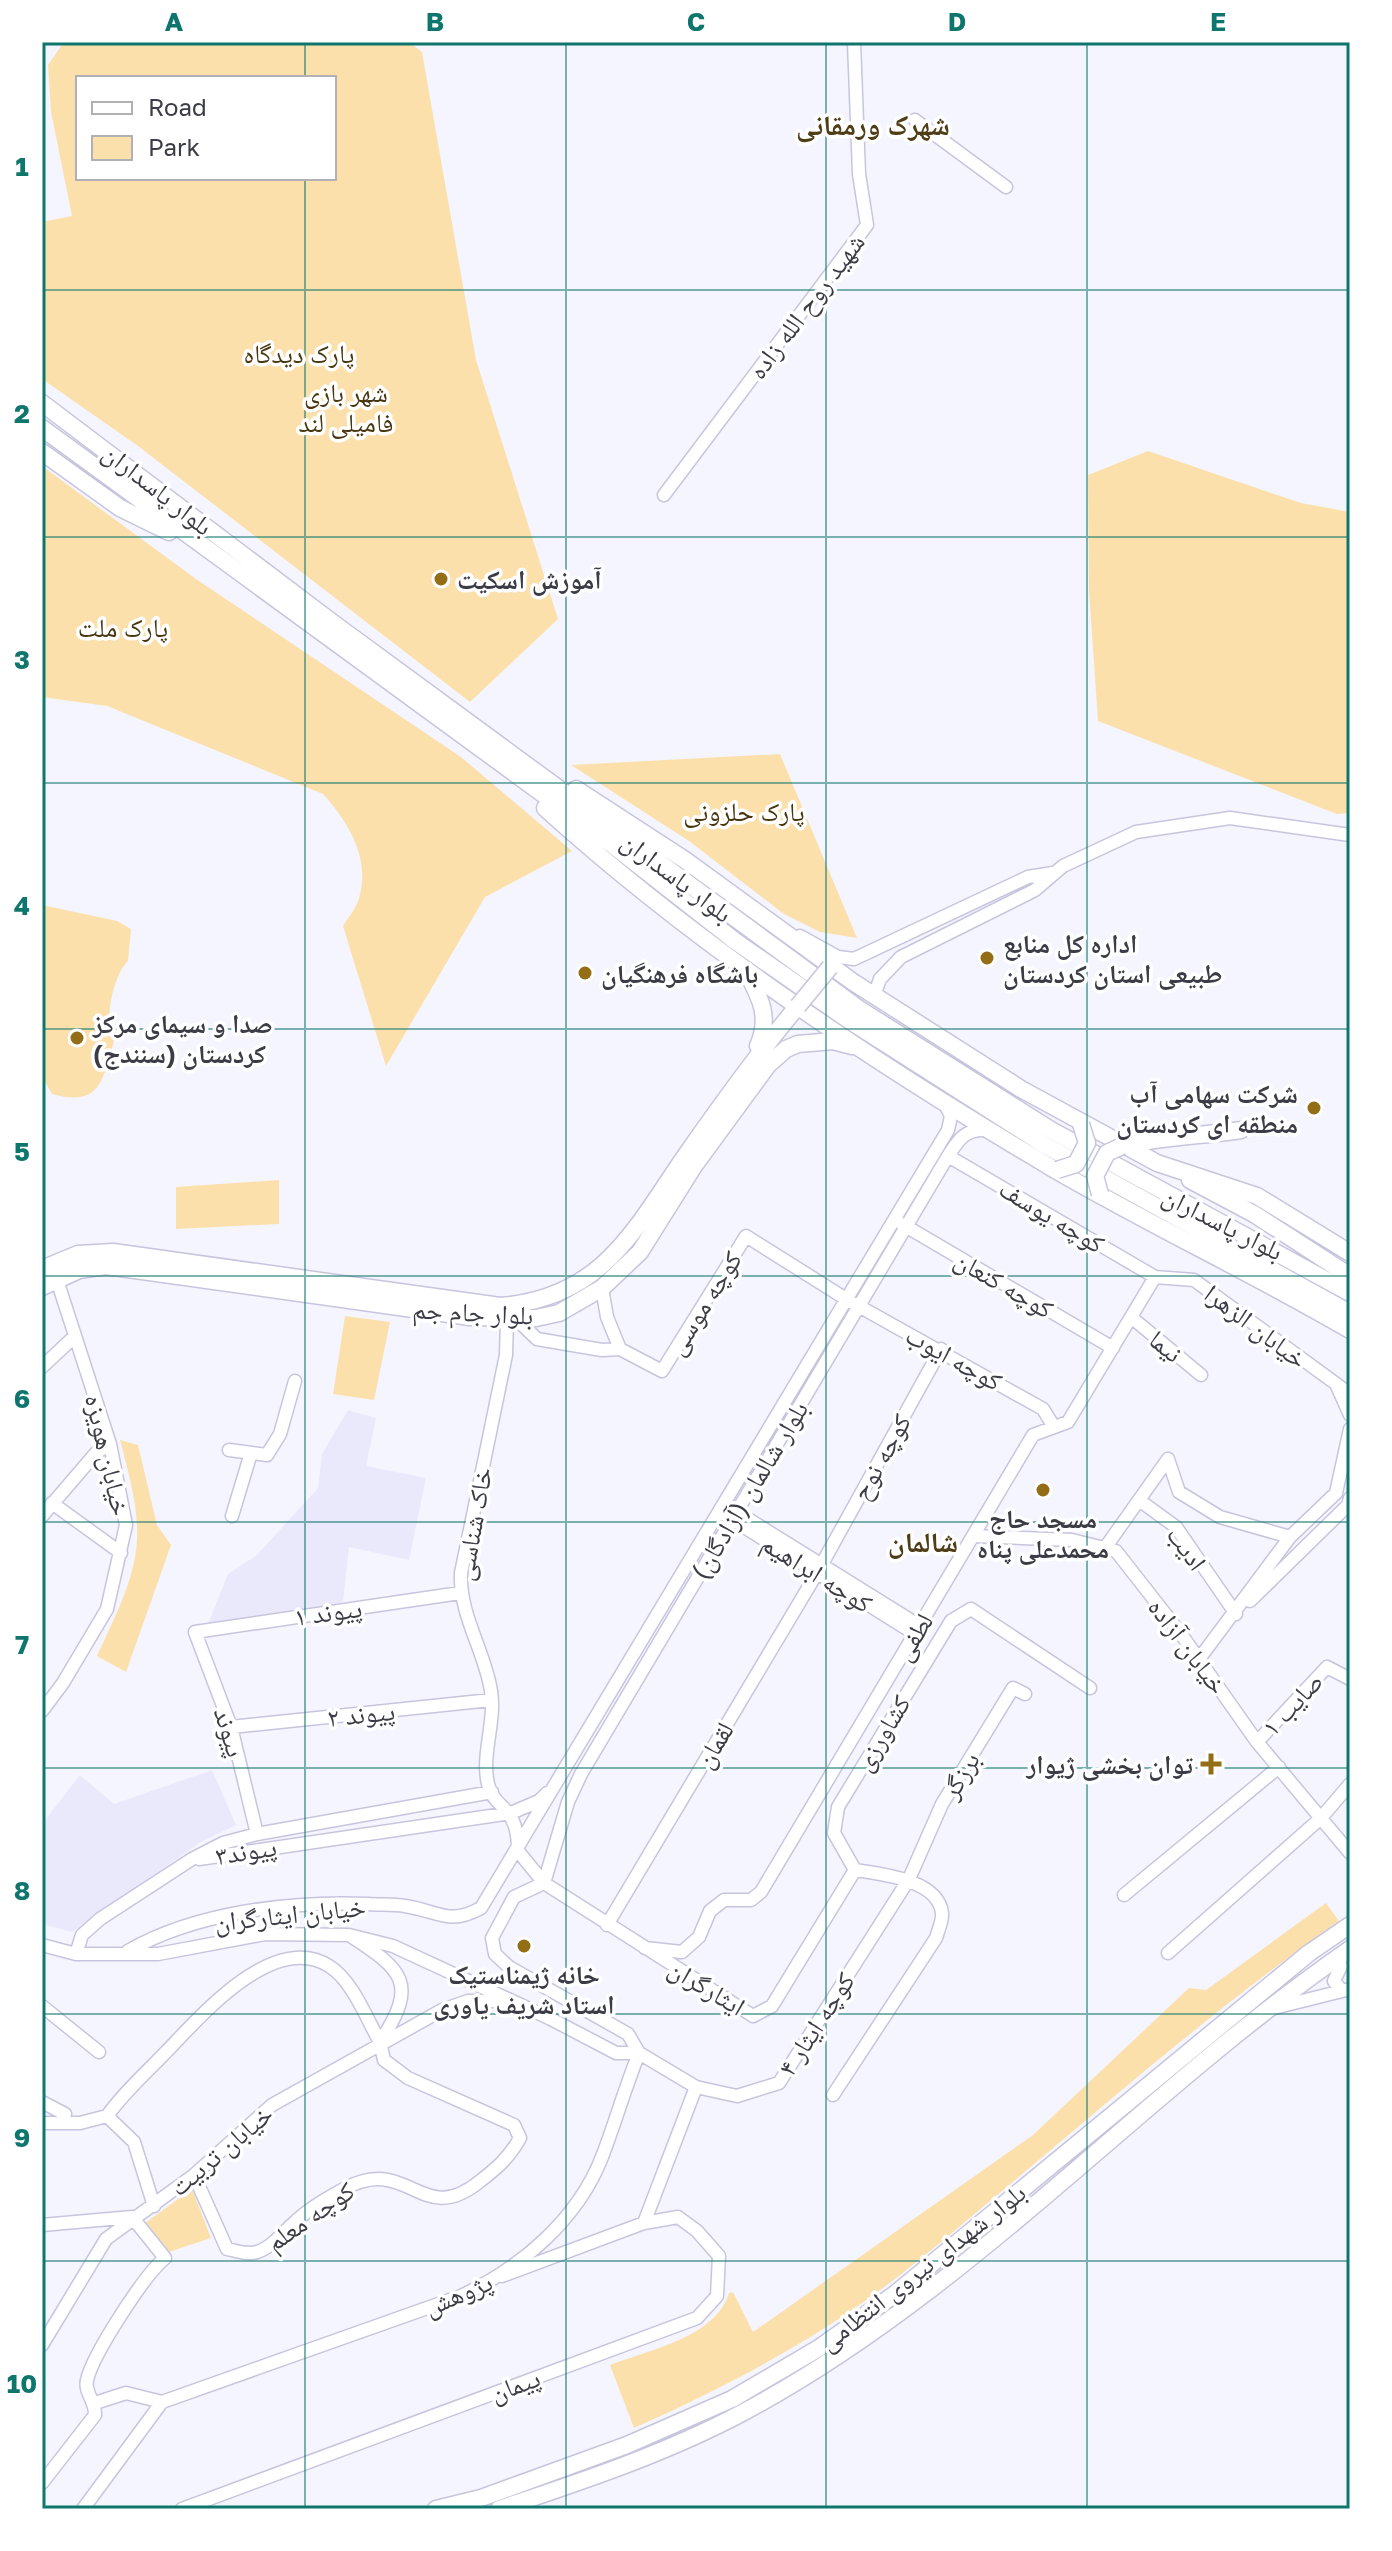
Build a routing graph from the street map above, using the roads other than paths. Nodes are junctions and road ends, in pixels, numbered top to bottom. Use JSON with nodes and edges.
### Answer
{"nodes":[{"id":1,"x":854,"y":42,"type":"edge"},
{"id":2,"x":915,"y":120,"type":"dead end"},
{"id":3,"x":1006,"y":187,"type":"dead end"},
{"id":4,"x":42,"y":403,"type":"edge"},
{"id":5,"x":42,"y":428,"type":"edge"},
{"id":6,"x":42,"y":452,"type":"edge"},
{"id":7,"x":664,"y":495,"type":"dead end"},
{"id":8,"x":207,"y":551,"type":"junction"},
{"id":9,"x":498,"y":741,"type":"junction"},
{"id":10,"x":488,"y":755,"type":"junction"},
{"id":11,"x":1346,"y":837,"type":"edge"},
{"id":12,"x":1053,"y":873,"type":"junction"},
{"id":13,"x":943,"y":918,"type":"junction"},
{"id":14,"x":769,"y":923,"type":"junction"},
{"id":15,"x":951,"y":931,"type":"junction"},
{"id":16,"x":744,"y":966,"type":"junction"},
{"id":17,"x":830,"y":967,"type":"junction"},
{"id":18,"x":874,"y":996,"type":"junction"},
{"id":19,"x":798,"y":1006,"type":"junction"},
{"id":20,"x":876,"y":1057,"type":"junction"},
{"id":21,"x":749,"y":1066,"type":"junction"},
{"id":22,"x":943,"y":1099,"type":"junction"},
{"id":23,"x":1081,"y":1124,"type":"junction"},
{"id":24,"x":1241,"y":1130,"type":"dead end"},
{"id":25,"x":993,"y":1131,"type":"junction"},
{"id":26,"x":1122,"y":1146,"type":"junction"},
{"id":27,"x":948,"y":1156,"type":"junction"},
{"id":28,"x":1157,"y":1163,"type":"junction"},
{"id":29,"x":1057,"y":1170,"type":"junction"},
{"id":30,"x":1100,"y":1194,"type":"junction"},
{"id":31,"x":652,"y":1221,"type":"junction"},
{"id":32,"x":900,"y":1223,"type":"junction"},
{"id":33,"x":746,"y":1236,"type":"joint"},
{"id":34,"x":1350,"y":1253,"type":"edge"},
{"id":35,"x":42,"y":1269,"type":"edge"},
{"id":36,"x":1350,"y":1276,"type":"edge"},
{"id":37,"x":1155,"y":1277,"type":"junction"},
{"id":38,"x":49,"y":1284,"type":"edge"},
{"id":39,"x":602,"y":1288,"type":"junction"},
{"id":40,"x":1350,"y":1293,"type":"edge"},
{"id":41,"x":846,"y":1299,"type":"junction"},
{"id":42,"x":859,"y":1306,"type":"junction"},
{"id":43,"x":1350,"y":1313,"type":"edge"},
{"id":44,"x":1131,"y":1317,"type":"junction"},
{"id":45,"x":511,"y":1319,"type":"junction"},
{"id":46,"x":1350,"y":1330,"type":"edge"},
{"id":47,"x":74,"y":1337,"type":"junction"},
{"id":48,"x":1113,"y":1348,"type":"junction"},
{"id":49,"x":620,"y":1349,"type":"junction"},
{"id":50,"x":941,"y":1349,"type":"junction"},
{"id":51,"x":42,"y":1367,"type":"edge"},
{"id":52,"x":1201,"y":1375,"type":"dead end"},
{"id":53,"x":295,"y":1381,"type":"dead end"},
{"id":54,"x":1337,"y":1386,"type":"junction"},
{"id":55,"x":1350,"y":1394,"type":"edge"},
{"id":56,"x":1350,"y":1415,"type":"edge"},
{"id":57,"x":1054,"y":1427,"type":"junction"},
{"id":58,"x":1350,"y":1429,"type":"edge"},
{"id":59,"x":110,"y":1444,"type":"junction"},
{"id":60,"x":229,"y":1450,"type":"dead end"},
{"id":61,"x":251,"y":1453,"type":"junction"},
{"id":62,"x":1350,"y":1498,"type":"edge"},
{"id":63,"x":1139,"y":1500,"type":"junction"},
{"id":64,"x":52,"y":1503,"type":"junction"},
{"id":65,"x":722,"y":1508,"type":"junction"},
{"id":66,"x":734,"y":1515,"type":"junction"},
{"id":67,"x":42,"y":1516,"type":"edge"},
{"id":68,"x":232,"y":1516,"type":"dead end"},
{"id":69,"x":973,"y":1536,"type":"junction"},
{"id":70,"x":1290,"y":1537,"type":"junction"},
{"id":71,"x":1105,"y":1548,"type":"junction"},
{"id":72,"x":121,"y":1553,"type":"junction"},
{"id":73,"x":819,"y":1569,"type":"junction"},
{"id":74,"x":460,"y":1593,"type":"junction"},
{"id":75,"x":1236,"y":1614,"type":"junction"},
{"id":76,"x":917,"y":1630,"type":"junction"},
{"id":77,"x":195,"y":1632,"type":"joint"},
{"id":78,"x":643,"y":1639,"type":"junction"},
{"id":79,"x":656,"y":1647,"type":"junction"},
{"id":80,"x":1199,"y":1659,"type":"junction"},
{"id":81,"x":1350,"y":1679,"type":"edge"},
{"id":82,"x":1090,"y":1688,"type":"dead end"},
{"id":83,"x":1025,"y":1694,"type":"dead end"},
{"id":84,"x":491,"y":1700,"type":"junction"},
{"id":85,"x":42,"y":1711,"type":"edge"},
{"id":86,"x":231,"y":1727,"type":"junction"},
{"id":87,"x":1257,"y":1742,"type":"junction"},
{"id":88,"x":1279,"y":1767,"type":"junction"},
{"id":89,"x":1350,"y":1784,"type":"edge"},
{"id":90,"x":555,"y":1785,"type":"junction"},
{"id":91,"x":492,"y":1792,"type":"junction"},
{"id":92,"x":511,"y":1813,"type":"junction"},
{"id":93,"x":1321,"y":1818,"type":"junction"},
{"id":94,"x":257,"y":1834,"type":"junction"},
{"id":95,"x":518,"y":1851,"type":"junction"},
{"id":96,"x":1350,"y":1853,"type":"edge"},
{"id":97,"x":192,"y":1859,"type":"junction"},
{"id":98,"x":855,"y":1870,"type":"junction"},
{"id":99,"x":909,"y":1879,"type":"junction"},
{"id":100,"x":544,"y":1883,"type":"junction"},
{"id":101,"x":1124,"y":1895,"type":"dead end"},
{"id":102,"x":607,"y":1925,"type":"junction"},
{"id":103,"x":1350,"y":1925,"type":"edge"},
{"id":104,"x":349,"y":1935,"type":"junction"},
{"id":105,"x":42,"y":1945,"type":"edge"},
{"id":106,"x":645,"y":1948,"type":"junction"},
{"id":107,"x":1350,"y":1949,"type":"edge"},
{"id":108,"x":128,"y":1951,"type":"junction"},
{"id":109,"x":1168,"y":1953,"type":"dead end"},
{"id":110,"x":76,"y":1954,"type":"junction"},
{"id":111,"x":1345,"y":1966,"type":"edge"},
{"id":112,"x":1323,"y":1968,"type":"junction"},
{"id":113,"x":1346,"y":1990,"type":"edge"},
{"id":114,"x":507,"y":2001,"type":"junction"},
{"id":115,"x":42,"y":2006,"type":"edge"},
{"id":116,"x":1271,"y":2009,"type":"junction"},
{"id":117,"x":380,"y":2042,"type":"junction"},
{"id":118,"x":99,"y":2052,"type":"dead end"},
{"id":119,"x":639,"y":2053,"type":"junction"},
{"id":120,"x":696,"y":2087,"type":"junction"},
{"id":121,"x":833,"y":2095,"type":"dead end"},
{"id":122,"x":42,"y":2102,"type":"edge"},
{"id":123,"x":65,"y":2114,"type":"dead end"},
{"id":124,"x":107,"y":2116,"type":"junction"},
{"id":125,"x":42,"y":2123,"type":"edge"},
{"id":126,"x":194,"y":2175,"type":"junction"},
{"id":127,"x":1014,"y":2197,"type":"junction"},
{"id":128,"x":154,"y":2206,"type":"junction"},
{"id":129,"x":1026,"y":2210,"type":"junction"},
{"id":130,"x":132,"y":2217,"type":"junction"},
{"id":131,"x":644,"y":2223,"type":"junction"},
{"id":132,"x":42,"y":2225,"type":"edge"},
{"id":133,"x":502,"y":2276,"type":"junction"},
{"id":134,"x":42,"y":2345,"type":"edge"},
{"id":135,"x":162,"y":2402,"type":"junction"},
{"id":136,"x":95,"y":2403,"type":"junction"},
{"id":137,"x":42,"y":2483,"type":"edge"},
{"id":138,"x":83,"y":2509,"type":"edge"},
{"id":139,"x":182,"y":2509,"type":"edge"},
{"id":140,"x":436,"y":2509,"type":"edge"},
{"id":141,"x":499,"y":2509,"type":"edge"}],
"edges":[{"from":1,"to":7,"type":"street","name":"شهید روح الله زاده"},
{"from":2,"to":3,"type":"street"},
{"from":4,"to":9,"type":"main road","name":"بلوار پاسداران"},
{"from":5,"to":8,"type":"main road","name":"بلوار پاسداران"},
{"from":6,"to":8,"type":"main road"},
{"from":8,"to":10,"type":"main road","name":"بلوار پاسداران"},
{"from":9,"to":14,"type":"main road"},
{"from":9,"to":40,"type":"main road","name":"بلوار پاسداران"},
{"from":10,"to":16,"type":"main road"},
{"from":10,"to":43,"type":"main road","name":"بلوار پاسداران"},
{"from":11,"to":12,"type":"street"},
{"from":12,"to":13,"type":"street"},
{"from":12,"to":15,"type":"street"},
{"from":13,"to":14,"type":"street"},
{"from":13,"to":15,"type":"street"},
{"from":14,"to":17,"type":"main road"},
{"from":15,"to":18,"type":"street"},
{"from":16,"to":19,"type":"main road"},
{"from":16,"to":21,"type":"main road"},
{"from":17,"to":18,"type":"main road"},
{"from":17,"to":19,"type":"main road","name":"بلوار جام جم","bridge":true},
{"from":18,"to":23,"type":"main road"},
{"from":19,"to":20,"type":"main road"},
{"from":19,"to":21,"type":"main road","name":"بلوار جام جم"},
{"from":20,"to":22,"type":"main road"},
{"from":20,"to":31,"type":"main road","name":"بلوار جام جم"},
{"from":21,"to":31,"type":"main road","name":"بلوار جام جم"},
{"from":22,"to":25,"type":"main road"},
{"from":22,"to":32,"type":"street","name":"بلوار شالمان (آزادگان)"},
{"from":23,"to":26,"type":"main road"},
{"from":23,"to":29,"type":"main road","bridge":true},
{"from":24,"to":26,"type":"main road"},
{"from":25,"to":27,"type":"street","name":"بلوار شالمان (آزادگان)"},
{"from":25,"to":29,"type":"main road"},
{"from":26,"to":28,"type":"main road"},
{"from":26,"to":30,"type":"main road","bridge":true},
{"from":27,"to":32,"type":"street","name":"بلوار شالمان (آزادگان)"},
{"from":27,"to":37,"type":"street","name":"کوچه یوسف"},
{"from":28,"to":34,"type":"main road"},
{"from":28,"to":36,"type":"main road"},
{"from":29,"to":30,"type":"main road"},
{"from":30,"to":46,"type":"main road"},
{"from":31,"to":35,"type":"main road","name":"بلوار جام جم"},
{"from":31,"to":39,"type":"main road","name":"بلوار جام جم"},
{"from":32,"to":41,"type":"street","name":"بلوار شالمان (آزادگان)"},
{"from":32,"to":42,"type":"street","name":"بلوار شالمان (آزادگان)"},
{"from":32,"to":48,"type":"street","name":"کوچه کنعان"},
{"from":33,"to":41,"type":"street","name":"کوچه ایوب"},
{"from":33,"to":49,"type":"street","name":"کوچه موسی"},
{"from":37,"to":44,"type":"street","name":"لطفی"},
{"from":37,"to":54,"type":"street","name":"خیابان الزهرا"},
{"from":38,"to":45,"type":"main road","name":"بلوار جام جم"},
{"from":38,"to":47,"type":"street","name":"خیابان هویزه"},
{"from":39,"to":45,"type":"main road","name":"بلوار جام جم"},
{"from":39,"to":49,"type":"street"},
{"from":41,"to":42,"type":"street","name":"کوچه ایوب"},
{"from":41,"to":65,"type":"street","name":"بلوار شالمان (آزادگان)"},
{"from":42,"to":50,"type":"street","name":"کوچه ایوب"},
{"from":42,"to":66,"type":"street","name":"بلوار شالمان (آزادگان)"},
{"from":44,"to":48,"type":"street","name":"لطفی"},
{"from":44,"to":52,"type":"street","name":"نیما"},
{"from":45,"to":49,"type":"street"},
{"from":45,"to":74,"type":"street","name":"خاک شناسی"},
{"from":47,"to":51,"type":"street"},
{"from":47,"to":59,"type":"street","name":"خیابان هویزه"},
{"from":48,"to":57,"type":"street","name":"لطفی"},
{"from":50,"to":57,"type":"street","name":"کوچه ایوب"},
{"from":50,"to":73,"type":"street","name":"کوچه نوح"},
{"from":53,"to":61,"type":"street"},
{"from":54,"to":55,"type":"street","name":"خیابان الزهرا"},
{"from":54,"to":56,"type":"street"},
{"from":57,"to":69,"type":"street","name":"لطفی"},
{"from":58,"to":70,"type":"street"},
{"from":59,"to":64,"type":"street"},
{"from":59,"to":72,"type":"street","name":"خیابان هویزه"},
{"from":60,"to":61,"type":"street"},
{"from":61,"to":68,"type":"street"},
{"from":62,"to":75,"type":"street"},
{"from":63,"to":70,"type":"street","name":"ادیب"},
{"from":63,"to":71,"type":"street"},
{"from":63,"to":75,"type":"street","name":"ادیب"},
{"from":64,"to":67,"type":"street"},
{"from":64,"to":72,"type":"street"},
{"from":65,"to":66,"type":"street","name":"کوچه ابراهیم"},
{"from":65,"to":78,"type":"street","name":"بلوار شالمان (آزادگان)"},
{"from":66,"to":73,"type":"street","name":"کوچه ابراهیم"},
{"from":66,"to":79,"type":"street","name":"بلوار شالمان (آزادگان)"},
{"from":69,"to":71,"type":"street"},
{"from":69,"to":76,"type":"street","name":"لطفی"},
{"from":70,"to":75,"type":"street"},
{"from":71,"to":80,"type":"street","name":"خیابان آزاده"},
{"from":72,"to":85,"type":"street","name":"خیابان هویزه"},
{"from":73,"to":76,"type":"street","name":"کوچه ابراهیم"},
{"from":73,"to":102,"type":"street","name":"لقمان"},
{"from":74,"to":77,"type":"street","name":"پیوند ۱"},
{"from":74,"to":84,"type":"street","name":"خاک شناسی"},
{"from":75,"to":80,"type":"street"},
{"from":76,"to":106,"type":"street","name":"لطفی"},
{"from":77,"to":86,"type":"street","name":"پیوند"},
{"from":78,"to":79,"type":"street"},
{"from":78,"to":90,"type":"street","name":"بلوار شالمان (آزادگان)"},
{"from":79,"to":100,"type":"street","name":"بلوار شالمان (آزادگان)"},
{"from":80,"to":87,"type":"street","name":"خیابان آزاده"},
{"from":81,"to":87,"type":"street","name":"صایب ۱"},
{"from":82,"to":98,"type":"street","name":"کشاورزی"},
{"from":83,"to":99,"type":"street","name":"برزگر"},
{"from":84,"to":86,"type":"street","name":"پیوند ۲"},
{"from":84,"to":91,"type":"street","name":"خاک شناسی"},
{"from":86,"to":94,"type":"street","name":"پیوند"},
{"from":87,"to":88,"type":"street","name":"خیابان آزاده"},
{"from":88,"to":93,"type":"street","name":"خیابان آزاده"},
{"from":88,"to":101,"type":"street"},
{"from":89,"to":93,"type":"street"},
{"from":90,"to":92,"type":"street"},
{"from":90,"to":95,"type":"street","name":"بلوار شالمان (آزادگان)"},
{"from":91,"to":92,"type":"street"},
{"from":91,"to":94,"type":"street","name":"پیوند۳"},
{"from":92,"to":95,"type":"street"},
{"from":92,"to":97,"type":"street","name":"پیوند۳"},
{"from":93,"to":96,"type":"street","name":"خیابان آزاده"},
{"from":93,"to":109,"type":"street"},
{"from":94,"to":97,"type":"street","name":"پیوند۳"},
{"from":95,"to":100,"type":"street","name":"ایثارگران"},
{"from":95,"to":108,"type":"street","name":"خیابان ایثارگران"},
{"from":97,"to":110,"type":"street"},
{"from":98,"to":99,"type":"street"},
{"from":98,"to":106,"type":"street","name":"ایثارگران"},
{"from":99,"to":120,"type":"street","name":"کوچه ایثار ۴"},
{"from":99,"to":121,"type":"street"},
{"from":100,"to":102,"type":"street","name":"ایثارگران"},
{"from":100,"to":119,"type":"street"},
{"from":102,"to":106,"type":"street","name":"ایثارگران"},
{"from":103,"to":127,"type":"main road","name":"بلوار شهدای نیروی انتظامی"},
{"from":104,"to":108,"type":"street"},
{"from":104,"to":114,"type":"street"},
{"from":104,"to":117,"type":"street"},
{"from":105,"to":110,"type":"street"},
{"from":107,"to":112,"type":"main road","name":"بلوار شهدای نیروی انتظامی"},
{"from":108,"to":110,"type":"street"},
{"from":111,"to":112,"type":"street"},
{"from":111,"to":113,"type":"street"},
{"from":112,"to":116,"type":"main road","name":"بلوار شهدای نیروی انتظامی"},
{"from":113,"to":116,"type":"street"},
{"from":114,"to":117,"type":"street"},
{"from":114,"to":119,"type":"street"},
{"from":115,"to":118,"type":"street"},
{"from":116,"to":129,"type":"main road","name":"بلوار شهدای نیروی انتظامی"},
{"from":117,"to":124,"type":"street"},
{"from":117,"to":126,"type":"street","name":"خیابان تربیت"},
{"from":117,"to":126,"type":"street","name":"کوچه معلم"},
{"from":119,"to":120,"type":"street","name":"کوچه ایثار ۴"},
{"from":119,"to":133,"type":"street","name":"پژوهش"},
{"from":120,"to":131,"type":"street"},
{"from":122,"to":123,"type":"street"},
{"from":124,"to":125,"type":"street"},
{"from":124,"to":128,"type":"street"},
{"from":126,"to":128,"type":"street","name":"خیابان تربیت"},
{"from":127,"to":129,"type":"main road"},
{"from":127,"to":140,"type":"main road","name":"بلوار شهدای نیروی انتظامی"},
{"from":128,"to":130,"type":"street","name":"خیابان تربیت"},
{"from":129,"to":141,"type":"main road","name":"بلوار شهدای نیروی انتظامی"},
{"from":130,"to":132,"type":"street"},
{"from":130,"to":134,"type":"street","name":"خیابان تربیت"},
{"from":130,"to":136,"type":"street"},
{"from":131,"to":133,"type":"street"},
{"from":131,"to":139,"type":"street","name":"پیمان"},
{"from":133,"to":135,"type":"street","name":"پژوهش"},
{"from":135,"to":136,"type":"street"},
{"from":135,"to":138,"type":"street"},
{"from":136,"to":137,"type":"street"}]}
